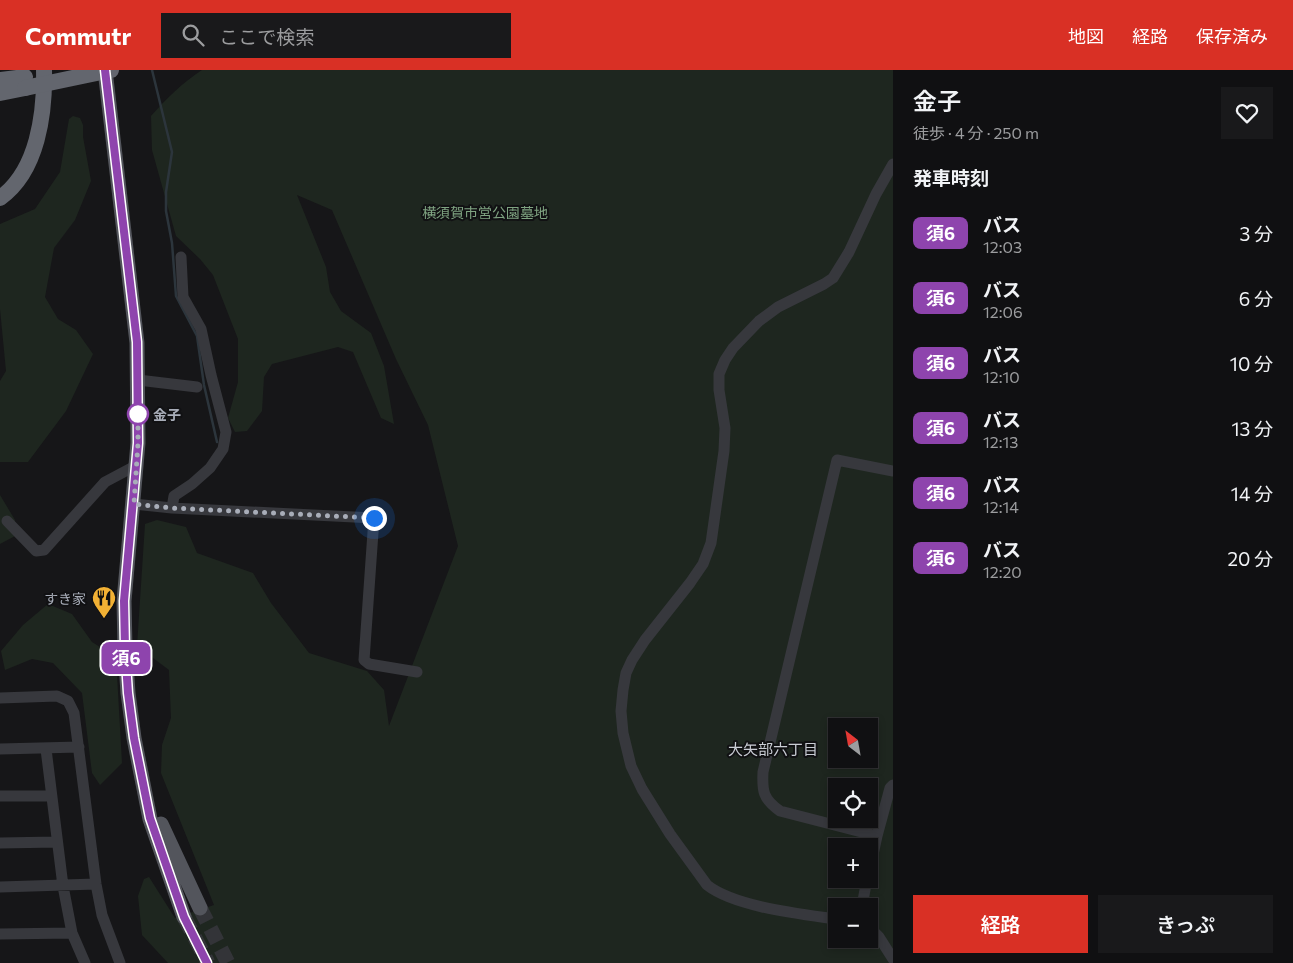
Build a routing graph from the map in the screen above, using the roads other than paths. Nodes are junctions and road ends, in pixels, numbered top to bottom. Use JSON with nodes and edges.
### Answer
{"nodes":[{"id":1,"x":44,"y":70,"type":"edge"},
{"id":2,"x":67,"y":70,"type":"edge"},
{"id":3,"x":105,"y":70,"type":"edge"},
{"id":4,"x":111,"y":70,"type":"edge"},
{"id":5,"x":28,"y":78,"type":"edge"},
{"id":6,"x":0,"y":80,"type":"edge"},
{"id":7,"x":0,"y":93,"type":"edge"},
{"id":8,"x":893,"y":164,"type":"edge"},
{"id":9,"x":0,"y":186,"type":"edge"},
{"id":10,"x":0,"y":198,"type":"edge"},
{"id":11,"x":181,"y":257,"type":"dead end"},
{"id":12,"x":138,"y":380,"type":"junction"},
{"id":13,"x":197,"y":387,"type":"dead end"},
{"id":14,"x":137,"y":465,"type":"junction"},
{"id":15,"x":893,"y":471,"type":"edge"},
{"id":16,"x":134,"y":504,"type":"junction"},
{"id":17,"x":172,"y":508,"type":"junction"},
{"id":18,"x":7,"y":521,"type":"dead end"},
{"id":19,"x":416,"y":672,"type":"dead end"},
{"id":20,"x":0,"y":689,"type":"edge"},
{"id":21,"x":5,"y":698,"type":"edge"},
{"id":22,"x":78,"y":747,"type":"junction"},
{"id":23,"x":46,"y":748,"type":"junction"},
{"id":24,"x":0,"y":749,"type":"edge"},
{"id":25,"x":140,"y":769,"type":"junction"},
{"id":26,"x":893,"y":785,"type":"edge"},
{"id":27,"x":0,"y":796,"type":"edge"},
{"id":28,"x":51,"y":796,"type":"junction"},
{"id":29,"x":877,"y":836,"type":"joint"},
{"id":30,"x":57,"y":842,"type":"junction"},
{"id":31,"x":0,"y":843,"type":"edge"},
{"id":32,"x":96,"y":884,"type":"junction"},
{"id":33,"x":63,"y":886,"type":"junction"},
{"id":34,"x":0,"y":887,"type":"edge"},
{"id":35,"x":200,"y":908,"type":"tunnel mouth"},
{"id":36,"x":184,"y":917,"type":"tunnel mouth"},
{"id":37,"x":828,"y":917,"type":"edge"},
{"id":38,"x":0,"y":934,"type":"edge"},
{"id":39,"x":72,"y":934,"type":"junction"},
{"id":40,"x":878,"y":936,"type":"edge"},
{"id":41,"x":893,"y":959,"type":"edge"},
{"id":42,"x":85,"y":963,"type":"edge"},
{"id":43,"x":120,"y":963,"type":"edge"}],
"edges":[{"from":1,"to":10,"type":"highway"},
{"from":2,"to":5,"type":"highway"},
{"from":3,"to":12,"type":"main road"},
{"from":4,"to":5,"type":"highway","bridge":true},
{"from":5,"to":6,"type":"highway"},
{"from":5,"to":7,"type":"highway"},
{"from":5,"to":9,"type":"highway"},
{"from":8,"to":37,"type":"street"},
{"from":11,"to":17,"type":"street"},
{"from":12,"to":13,"type":"street"},
{"from":12,"to":14,"type":"main road"},
{"from":14,"to":16,"type":"main road"},
{"from":14,"to":18,"type":"street"},
{"from":15,"to":29,"type":"street"},
{"from":16,"to":17,"type":"street"},
{"from":16,"to":25,"type":"main road"},
{"from":17,"to":19,"type":"street"},
{"from":20,"to":21,"type":"street"},
{"from":21,"to":22,"type":"street"},
{"from":22,"to":23,"type":"street"},
{"from":22,"to":32,"type":"street"},
{"from":23,"to":24,"type":"street"},
{"from":23,"to":28,"type":"street"},
{"from":25,"to":35,"type":"main road"},
{"from":25,"to":36,"type":"main road"},
{"from":26,"to":29,"type":"street"},
{"from":27,"to":28,"type":"street"},
{"from":28,"to":30,"type":"street"},
{"from":30,"to":31,"type":"street"},
{"from":30,"to":33,"type":"street"},
{"from":32,"to":33,"type":"street"},
{"from":32,"to":43,"type":"street"},
{"from":33,"to":34,"type":"street"},
{"from":33,"to":39,"type":"street"},
{"from":38,"to":39,"type":"street"},
{"from":39,"to":42,"type":"street"},
{"from":40,"to":41,"type":"street"}]}
